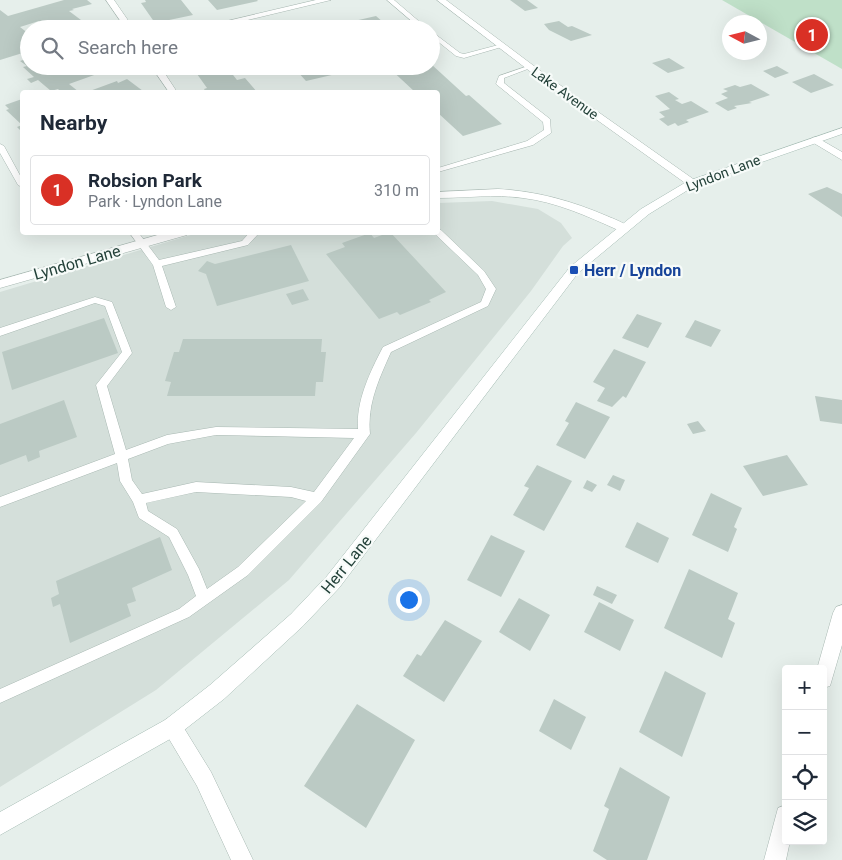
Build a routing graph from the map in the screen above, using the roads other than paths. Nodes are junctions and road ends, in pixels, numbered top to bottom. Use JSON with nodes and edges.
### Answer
{"nodes":[{"id":1,"x":110,"y":0,"type":"edge"},
{"id":2,"x":327,"y":0,"type":"edge"},
{"id":3,"x":390,"y":0,"type":"edge"},
{"id":4,"x":441,"y":0,"type":"edge"},
{"id":5,"x":124,"y":20,"type":"edge"},
{"id":6,"x":237,"y":20,"type":"edge"},
{"id":7,"x":414,"y":20,"type":"edge"},
{"id":8,"x":440,"y":40,"type":"edge"},
{"id":9,"x":502,"y":46,"type":"junction"},
{"id":10,"x":530,"y":67,"type":"junction"},
{"id":11,"x":161,"y":75,"type":"edge"},
{"id":12,"x":172,"y":90,"type":"edge"},
{"id":13,"x":842,"y":131,"type":"edge"},
{"id":14,"x":816,"y":140,"type":"junction"},
{"id":15,"x":0,"y":146,"type":"edge"},
{"id":16,"x":842,"y":157,"type":"edge"},
{"id":17,"x":440,"y":169,"type":"edge"},
{"id":18,"x":20,"y":181,"type":"edge"},
{"id":19,"x":692,"y":183,"type":"junction"},
{"id":20,"x":440,"y":195,"type":"edge"},
{"id":21,"x":622,"y":227,"type":"junction"},
{"id":22,"x":440,"y":234,"type":"edge"},
{"id":23,"x":136,"y":235,"type":"edge"},
{"id":24,"x":172,"y":235,"type":"edge"},
{"id":25,"x":253,"y":235,"type":"edge"},
{"id":26,"x":143,"y":244,"type":"junction"},
{"id":27,"x":157,"y":264,"type":"junction"},
{"id":28,"x":0,"y":284,"type":"edge"},
{"id":29,"x":171,"y":306,"type":"dead end"},
{"id":30,"x":0,"y":332,"type":"edge"},
{"id":31,"x":364,"y":434,"type":"junction"},
{"id":32,"x":122,"y":457,"type":"junction"},
{"id":33,"x":317,"y":498,"type":"junction"},
{"id":34,"x":139,"y":500,"type":"junction"},
{"id":35,"x":0,"y":502,"type":"edge"},
{"id":36,"x":204,"y":599,"type":"junction"},
{"id":37,"x":842,"y":613,"type":"edge"},
{"id":38,"x":827,"y":665,"type":"edge"},
{"id":39,"x":0,"y":696,"type":"edge"},
{"id":40,"x":172,"y":727,"type":"junction"},
{"id":41,"x":0,"y":824,"type":"edge"},
{"id":42,"x":782,"y":832,"type":"edge"},
{"id":43,"x":242,"y":860,"type":"edge"},
{"id":44,"x":775,"y":860,"type":"edge"}],
"edges":[{"from":1,"to":5,"type":"street"},
{"from":2,"to":6,"type":"street"},
{"from":3,"to":7,"type":"lane"},
{"from":4,"to":9,"type":"street","name":"Lake Avenue"},
{"from":8,"to":9,"type":"lane"},
{"from":9,"to":10,"type":"street","name":"Lake Avenue"},
{"from":10,"to":17,"type":"lane"},
{"from":10,"to":19,"type":"street","name":"Lake Avenue"},
{"from":11,"to":12,"type":"street"},
{"from":13,"to":14,"type":"street","name":"Lyndon Lane"},
{"from":14,"to":16,"type":"street"},
{"from":14,"to":19,"type":"street","name":"Lyndon Lane"},
{"from":15,"to":18,"type":"lane"},
{"from":19,"to":21,"type":"street","name":"Lyndon Lane"},
{"from":20,"to":21,"type":"street"},
{"from":21,"to":40,"type":"street","name":"Herr Lane"},
{"from":22,"to":31,"type":"lane"},
{"from":23,"to":26,"type":"lane"},
{"from":24,"to":26,"type":"street","name":"Lyndon Lane"},
{"from":25,"to":27,"type":"lane"},
{"from":26,"to":27,"type":"lane"},
{"from":26,"to":28,"type":"street","name":"Lyndon Lane"},
{"from":27,"to":29,"type":"lane"},
{"from":30,"to":32,"type":"lane"},
{"from":31,"to":32,"type":"lane"},
{"from":31,"to":33,"type":"lane"},
{"from":32,"to":34,"type":"lane"},
{"from":32,"to":35,"type":"lane"},
{"from":33,"to":34,"type":"lane"},
{"from":33,"to":36,"type":"lane"},
{"from":34,"to":36,"type":"lane"},
{"from":36,"to":39,"type":"lane"},
{"from":37,"to":38,"type":"street"},
{"from":40,"to":41,"type":"street","name":"Herr Lane"},
{"from":40,"to":43,"type":"street"},
{"from":42,"to":44,"type":"street"}]}
